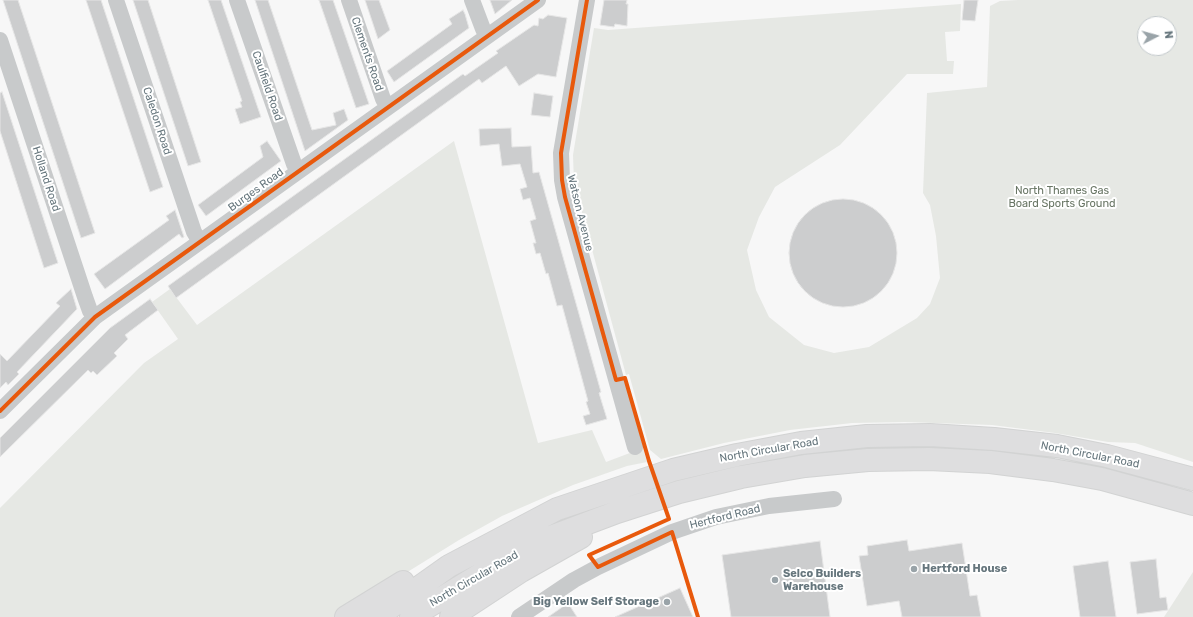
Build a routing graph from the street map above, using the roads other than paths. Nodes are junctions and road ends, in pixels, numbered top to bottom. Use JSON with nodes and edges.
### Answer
{"nodes":[{"id":1,"x":116,"y":0,"type":"edge"},
{"id":2,"x":238,"y":0,"type":"edge"},
{"id":3,"x":349,"y":0,"type":"edge"},
{"id":4,"x":472,"y":0,"type":"edge"},
{"id":5,"x":538,"y":0,"type":"edge"},
{"id":6,"x":587,"y":0,"type":"edge"},
{"id":7,"x":487,"y":36,"type":"junction"},
{"id":8,"x":0,"y":40,"type":"edge"},
{"id":9,"x":388,"y":107,"type":"junction"},
{"id":10,"x":298,"y":171,"type":"junction"},
{"id":11,"x":200,"y":242,"type":"junction"},
{"id":12,"x":95,"y":317,"type":"junction"},
{"id":13,"x":0,"y":411,"type":"edge"},
{"id":14,"x":634,"y":447,"type":"dead end"},
{"id":15,"x":1193,"y":480,"type":"edge"},
{"id":16,"x":834,"y":499,"type":"dead end"},
{"id":17,"x":1193,"y":504,"type":"edge"},
{"id":18,"x":557,"y":509,"type":"junction"},
{"id":19,"x":617,"y":512,"type":"junction"},
{"id":20,"x":346,"y":617,"type":"edge"},
{"id":21,"x":378,"y":617,"type":"edge"},
{"id":22,"x":410,"y":617,"type":"edge"},
{"id":23,"x":451,"y":617,"type":"edge"},
{"id":24,"x":519,"y":617,"type":"edge"}],
"edges":[{"from":1,"to":11,"type":"street","name":"Caledon Road"},
{"from":2,"to":10,"type":"street","name":"Caulfield Road"},
{"from":3,"to":9,"type":"street","name":"Clements Road"},
{"from":4,"to":7,"type":"street"},
{"from":5,"to":7,"type":"street","name":"Burges Road"},
{"from":6,"to":14,"type":"street","name":"Watson Avenue"},
{"from":7,"to":9,"type":"street","name":"Burges Road"},
{"from":8,"to":12,"type":"street","name":"Holland Road"},
{"from":9,"to":10,"type":"street","name":"Burges Road"},
{"from":10,"to":11,"type":"street","name":"Burges Road"},
{"from":11,"to":12,"type":"street","name":"Burges Road"},
{"from":12,"to":13,"type":"street","name":"Burges Road"},
{"from":15,"to":18,"type":"highway","name":"North Circular Road"},
{"from":16,"to":24,"type":"street","name":"Hertford Road"},
{"from":17,"to":19,"type":"highway","name":"North Circular Road"},
{"from":18,"to":20,"type":"highway"},
{"from":18,"to":21,"type":"highway","name":"North Circular Road"},
{"from":19,"to":22,"type":"highway","name":"North Circular Road"},
{"from":19,"to":23,"type":"highway"}]}
